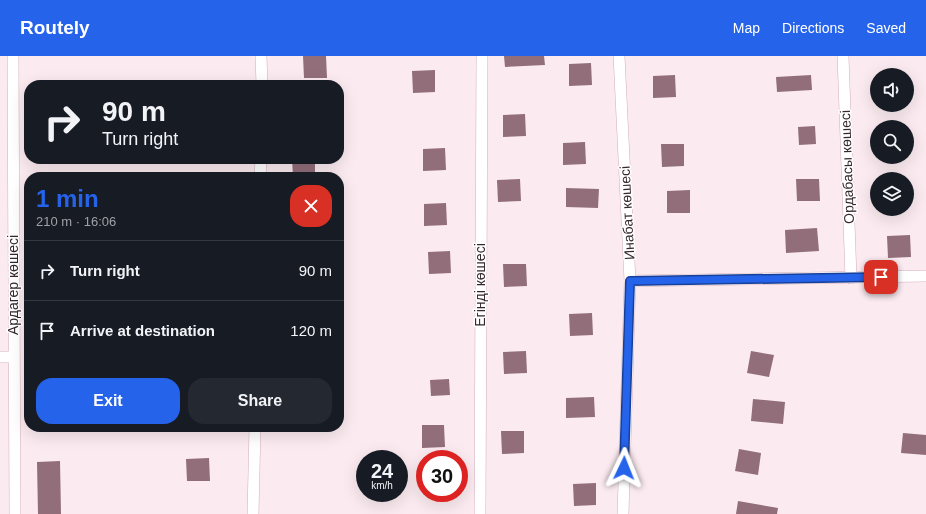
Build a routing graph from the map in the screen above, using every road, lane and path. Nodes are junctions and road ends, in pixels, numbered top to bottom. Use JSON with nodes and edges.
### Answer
{"nodes":[{"id":1,"x":13,"y":56,"type":"edge"},
{"id":2,"x":261,"y":56,"type":"edge"},
{"id":3,"x":482,"y":56,"type":"edge"},
{"id":4,"x":619,"y":56,"type":"edge"},
{"id":5,"x":843,"y":56,"type":"edge"},
{"id":6,"x":262,"y":80,"type":"edge"},
{"id":7,"x":926,"y":276,"type":"edge"},
{"id":8,"x":851,"y":278,"type":"junction"},
{"id":9,"x":630,"y":281,"type":"junction"},
{"id":10,"x":0,"y":357,"type":"edge"},
{"id":11,"x":13,"y":357,"type":"junction"},
{"id":12,"x":255,"y":432,"type":"edge"},
{"id":13,"x":15,"y":514,"type":"edge"},
{"id":14,"x":253,"y":514,"type":"edge"},
{"id":15,"x":480,"y":514,"type":"edge"},
{"id":16,"x":623,"y":514,"type":"edge"}],
"edges":[{"from":1,"to":11,"type":"street","name":"Ардагер көшесі"},
{"from":2,"to":6,"type":"street"},
{"from":3,"to":15,"type":"street","name":"Егінді көшесі"},
{"from":4,"to":9,"type":"street","name":"Инабат көшесі"},
{"from":5,"to":8,"type":"street","name":"Ордабасы көшесі"},
{"from":7,"to":8,"type":"street"},
{"from":8,"to":9,"type":"street"},
{"from":9,"to":16,"type":"street","name":"Инабат көшесі"},
{"from":10,"to":11,"type":"street"},
{"from":11,"to":13,"type":"street","name":"Ардагер көшесі"},
{"from":12,"to":14,"type":"street"}]}
